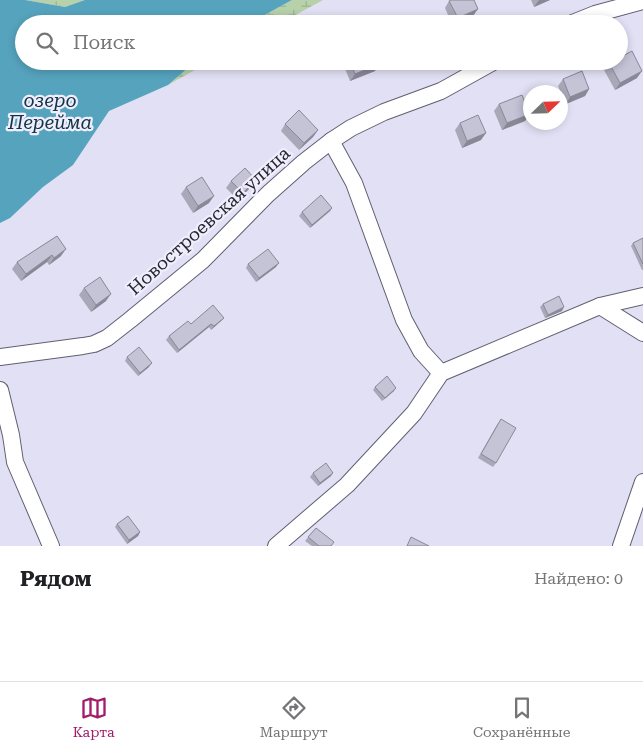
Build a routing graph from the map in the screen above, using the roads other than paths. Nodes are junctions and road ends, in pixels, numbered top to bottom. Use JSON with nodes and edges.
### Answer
{"nodes":[{"id":1,"x":643,"y":0,"type":"edge"},
{"id":2,"x":593,"y":15,"type":"edge"},
{"id":3,"x":478,"y":70,"type":"edge"},
{"id":4,"x":331,"y":141,"type":"junction"},
{"id":5,"x":643,"y":296,"type":"edge"},
{"id":6,"x":600,"y":306,"type":"junction"},
{"id":7,"x":643,"y":334,"type":"edge"},
{"id":8,"x":0,"y":357,"type":"edge"},
{"id":9,"x":441,"y":373,"type":"junction"},
{"id":10,"x":0,"y":390,"type":"edge"},
{"id":11,"x":643,"y":482,"type":"edge"},
{"id":12,"x":51,"y":546,"type":"edge"},
{"id":13,"x":276,"y":546,"type":"edge"},
{"id":14,"x":621,"y":546,"type":"edge"}],
"edges":[{"from":1,"to":2,"type":"street"},
{"from":3,"to":4,"type":"street","name":"Новостроевская улица"},
{"from":4,"to":8,"type":"street","name":"Новостроевская улица"},
{"from":4,"to":9,"type":"street"},
{"from":5,"to":6,"type":"street"},
{"from":6,"to":7,"type":"street"},
{"from":6,"to":9,"type":"street"},
{"from":9,"to":13,"type":"street"},
{"from":10,"to":12,"type":"street"},
{"from":11,"to":14,"type":"street"}]}
